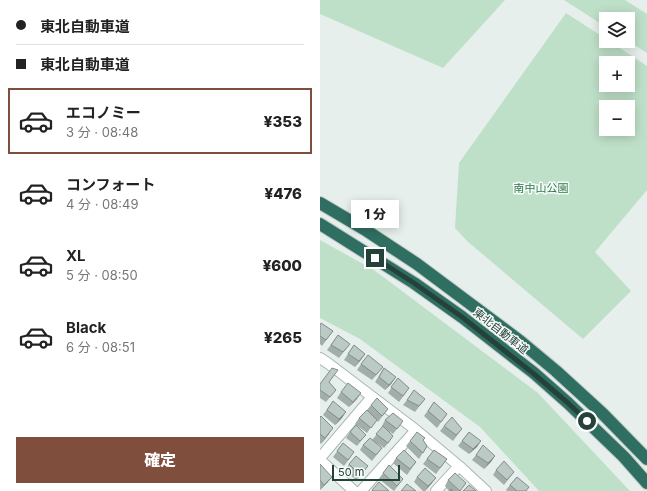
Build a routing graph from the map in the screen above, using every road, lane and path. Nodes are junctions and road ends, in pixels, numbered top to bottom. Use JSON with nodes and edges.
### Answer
{"nodes":[{"id":1,"x":320,"y":203,"type":"edge"},
{"id":2,"x":320,"y":224,"type":"edge"},
{"id":3,"x":320,"y":358,"type":"edge"},
{"id":4,"x":372,"y":397,"type":"junction"},
{"id":5,"x":416,"y":430,"type":"junction"},
{"id":6,"x":320,"y":459,"type":"edge"},
{"id":7,"x":647,"y":459,"type":"edge"},
{"id":8,"x":459,"y":466,"type":"junction"},
{"id":9,"x":647,"y":483,"type":"edge"},
{"id":10,"x":354,"y":491,"type":"edge"},
{"id":11,"x":361,"y":491,"type":"edge"},
{"id":12,"x":436,"y":491,"type":"edge"},
{"id":13,"x":486,"y":491,"type":"edge"}],
"edges":[{"from":1,"to":7,"type":"highway","name":"東北自動車道"},
{"from":2,"to":9,"type":"highway","name":"東北自動車道"},
{"from":3,"to":4,"type":"street"},
{"from":4,"to":5,"type":"street"},
{"from":4,"to":6,"type":"street"},
{"from":5,"to":8,"type":"street"},
{"from":5,"to":11,"type":"street"},
{"from":6,"to":10,"type":"street"},
{"from":8,"to":12,"type":"street"},
{"from":8,"to":13,"type":"street"}]}
